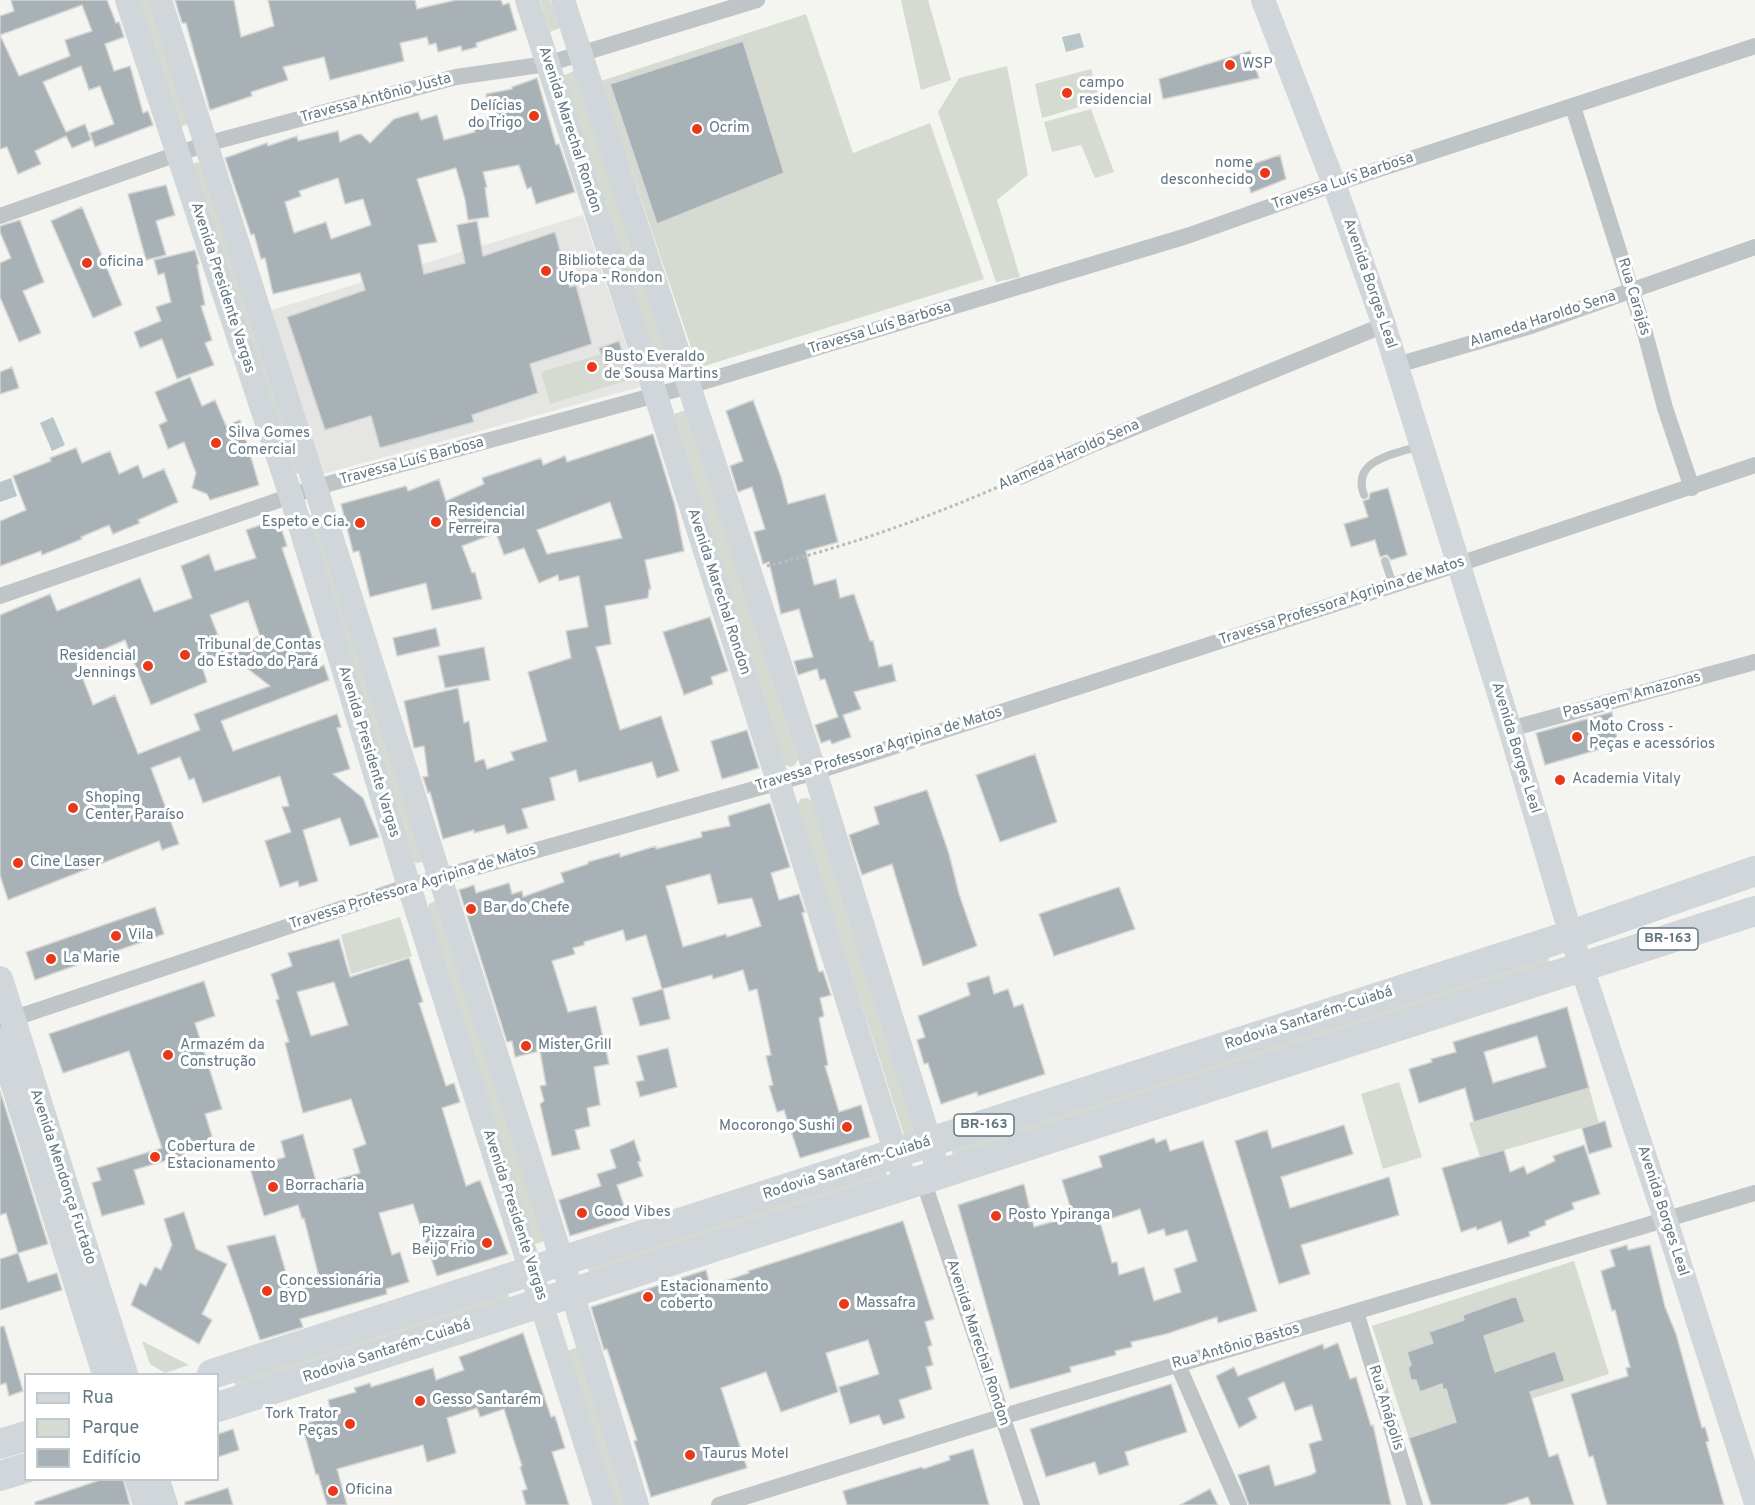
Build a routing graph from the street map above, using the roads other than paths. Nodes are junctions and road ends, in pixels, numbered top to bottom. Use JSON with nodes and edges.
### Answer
{"nodes":[{"id":1,"x":127,"y":0,"type":"edge"},
{"id":2,"x":160,"y":0,"type":"edge"},
{"id":3,"x":527,"y":0,"type":"edge"},
{"id":4,"x":563,"y":0,"type":"edge"},
{"id":5,"x":757,"y":0,"type":"edge"},
{"id":6,"x":1263,"y":0,"type":"edge"},
{"id":7,"x":1755,"y":46,"type":"edge"},
{"id":8,"x":581,"y":54,"type":"junction"},
{"id":9,"x":547,"y":64,"type":"junction"},
{"id":10,"x":1573,"y":107,"type":"junction"},
{"id":11,"x":206,"y":144,"type":"junction"},
{"id":12,"x":177,"y":153,"type":"junction"},
{"id":13,"x":1334,"y":184,"type":"junction"},
{"id":14,"x":0,"y":216,"type":"edge"},
{"id":15,"x":1755,"y":247,"type":"edge"},
{"id":16,"x":1632,"y":290,"type":"junction"},
{"id":17,"x":1384,"y":325,"type":"junction"},
{"id":18,"x":1397,"y":365,"type":"junction"},
{"id":19,"x":689,"y":386,"type":"junction"},
{"id":20,"x":656,"y":396,"type":"junction"},
{"id":21,"x":1422,"y":445,"type":"junction"},
{"id":22,"x":1755,"y":465,"type":"edge"},
{"id":23,"x":1020,"y":477,"type":"road end"},
{"id":24,"x":317,"y":487,"type":"junction"},
{"id":25,"x":1692,"y":488,"type":"junction"},
{"id":26,"x":1364,"y":495,"type":"dead end"},
{"id":27,"x":291,"y":496,"type":"junction"},
{"id":28,"x":1385,"y":561,"type":"dead end"},
{"id":29,"x":1459,"y":564,"type":"junction"},
{"id":30,"x":1393,"y":585,"type":"junction"},
{"id":31,"x":0,"y":596,"type":"edge"},
{"id":32,"x":1755,"y":662,"type":"edge"},
{"id":33,"x":1510,"y":729,"type":"junction"},
{"id":34,"x":815,"y":772,"type":"junction"},
{"id":35,"x":779,"y":782,"type":"junction"},
{"id":36,"x":1755,"y":871,"type":"edge"},
{"id":37,"x":439,"y":878,"type":"junction"},
{"id":38,"x":410,"y":886,"type":"junction"},
{"id":39,"x":1755,"y":911,"type":"edge"},
{"id":40,"x":1571,"y":934,"type":"junction"},
{"id":41,"x":1581,"y":966,"type":"junction"},
{"id":42,"x":0,"y":980,"type":"edge"},
{"id":43,"x":4,"y":1028,"type":"edge"},
{"id":44,"x":930,"y":1142,"type":"junction"},
{"id":45,"x":897,"y":1153,"type":"junction"},
{"id":46,"x":923,"y":1180,"type":"junction"},
{"id":47,"x":1755,"y":1193,"type":"edge"},
{"id":48,"x":1666,"y":1221,"type":"junction"},
{"id":49,"x":562,"y":1260,"type":"junction"},
{"id":50,"x":531,"y":1270,"type":"junction"},
{"id":51,"x":571,"y":1293,"type":"junction"},
{"id":52,"x":542,"y":1302,"type":"junction"},
{"id":53,"x":1356,"y":1312,"type":"junction"},
{"id":54,"x":1178,"y":1365,"type":"junction"},
{"id":55,"x":105,"y":1373,"type":"edge"},
{"id":56,"x":125,"y":1373,"type":"edge"},
{"id":57,"x":215,"y":1373,"type":"edge"},
{"id":58,"x":219,"y":1407,"type":"edge"},
{"id":59,"x":1002,"y":1417,"type":"junction"},
{"id":60,"x":24,"y":1437,"type":"edge"},
{"id":61,"x":0,"y":1444,"type":"edge"},
{"id":62,"x":24,"y":1469,"type":"edge"},
{"id":63,"x":0,"y":1476,"type":"edge"},
{"id":64,"x":138,"y":1481,"type":"edge"},
{"id":65,"x":159,"y":1481,"type":"edge"},
{"id":66,"x":1755,"y":1500,"type":"edge"},
{"id":67,"x":145,"y":1505,"type":"edge"},
{"id":68,"x":166,"y":1505,"type":"edge"},
{"id":69,"x":605,"y":1505,"type":"edge"},
{"id":70,"x":637,"y":1505,"type":"edge"},
{"id":71,"x":719,"y":1505,"type":"edge"},
{"id":72,"x":1032,"y":1505,"type":"edge"},
{"id":73,"x":1239,"y":1505,"type":"edge"},
{"id":74,"x":1414,"y":1505,"type":"edge"}],
"edges":[{"from":1,"to":12,"type":"street","name":"Avenida Presidente Vargas"},
{"from":2,"to":11,"type":"street","name":"Avenida Presidente Vargas"},
{"from":3,"to":9,"type":"street","name":"Avenida Marechal Rondon"},
{"from":4,"to":8,"type":"street","name":"Avenida Marechal Rondon"},
{"from":5,"to":8,"type":"street","name":"Travessa Antônio Justa"},
{"from":6,"to":13,"type":"street","name":"Avenida Borges Leal"},
{"from":7,"to":10,"type":"street","name":"Travessa Luís Barbosa"},
{"from":8,"to":9,"type":"street","name":"Travessa Antônio Justa"},
{"from":8,"to":19,"type":"street","name":"Avenida Marechal Rondon"},
{"from":9,"to":11,"type":"street","name":"Travessa Antônio Justa"},
{"from":9,"to":20,"type":"street","name":"Avenida Marechal Rondon"},
{"from":10,"to":13,"type":"street","name":"Travessa Luís Barbosa"},
{"from":10,"to":16,"type":"street","name":"Rua Carajás"},
{"from":11,"to":12,"type":"street","name":"Travessa Antônio Justa"},
{"from":11,"to":24,"type":"street","name":"Avenida Presidente Vargas"},
{"from":12,"to":14,"type":"street","name":"Travessa Antônio Justa"},
{"from":12,"to":27,"type":"street","name":"Avenida Presidente Vargas"},
{"from":13,"to":17,"type":"street","name":"Avenida Borges Leal"},
{"from":13,"to":19,"type":"street","name":"Travessa Luís Barbosa"},
{"from":15,"to":16,"type":"street","name":"Alameda Haroldo Sena"},
{"from":16,"to":18,"type":"street","name":"Alameda Haroldo Sena"},
{"from":16,"to":25,"type":"street","name":"Rua Carajás"},
{"from":17,"to":18,"type":"street","name":"Avenida Borges Leal"},
{"from":17,"to":23,"type":"street","name":"Alameda Haroldo Sena"},
{"from":18,"to":21,"type":"street","name":"Avenida Borges Leal"},
{"from":19,"to":20,"type":"street","name":"Travessa Luís Barbosa"},
{"from":19,"to":34,"type":"street","name":"Avenida Marechal Rondon"},
{"from":20,"to":24,"type":"street","name":"Travessa Luís Barbosa"},
{"from":20,"to":35,"type":"street","name":"Avenida Marechal Rondon"},
{"from":21,"to":26,"type":"lane"},
{"from":21,"to":29,"type":"street","name":"Avenida Borges Leal"},
{"from":22,"to":25,"type":"street","name":"Travessa Professora Agripina de Matos"},
{"from":24,"to":27,"type":"street","name":"Travessa Luís Barbosa"},
{"from":24,"to":37,"type":"street","name":"Avenida Presidente Vargas"},
{"from":25,"to":29,"type":"street","name":"Travessa Professora Agripina de Matos"},
{"from":27,"to":31,"type":"street","name":"Travessa Luís Barbosa"},
{"from":27,"to":38,"type":"street","name":"Avenida Presidente Vargas"},
{"from":28,"to":30,"type":"lane"},
{"from":29,"to":30,"type":"street","name":"Travessa Professora Agripina de Matos"},
{"from":29,"to":33,"type":"street","name":"Avenida Borges Leal"},
{"from":30,"to":34,"type":"street","name":"Travessa Professora Agripina de Matos"},
{"from":32,"to":33,"type":"street","name":"Passagem Amazonas"},
{"from":33,"to":40,"type":"street","name":"Avenida Borges Leal"},
{"from":34,"to":35,"type":"street","name":"Travessa Professora Agripina de Matos"},
{"from":34,"to":44,"type":"street","name":"Avenida Marechal Rondon"},
{"from":35,"to":37,"type":"street","name":"Travessa Professora Agripina de Matos"},
{"from":35,"to":45,"type":"street","name":"Avenida Marechal Rondon"},
{"from":36,"to":40,"type":"highway","name":"Rodovia Santarém-Cuiabá","number":"BR-163"},
{"from":37,"to":38,"type":"street","name":"Travessa Professora Agripina de Matos"},
{"from":37,"to":49,"type":"street","name":"Avenida Presidente Vargas"},
{"from":38,"to":43,"type":"street","name":"Travessa Professora Agripina de Matos"},
{"from":38,"to":50,"type":"street","name":"Avenida Presidente Vargas"},
{"from":39,"to":41,"type":"highway","name":"Rodovia Santarém-Cuiabá","number":"BR-163"},
{"from":40,"to":41,"type":"street","name":"Avenida Borges Leal"},
{"from":40,"to":44,"type":"highway","name":"Rodovia Santarém-Cuiabá","number":"BR-163"},
{"from":41,"to":46,"type":"highway","name":"Rodovia Santarém-Cuiabá","number":"BR-163"},
{"from":41,"to":48,"type":"street","name":"Avenida Borges Leal"},
{"from":42,"to":43,"type":"main road","name":"Avenida Mendonça Furtado"},
{"from":43,"to":55,"type":"main road","name":"Avenida Mendonça Furtado"},
{"from":43,"to":56,"type":"main road","name":"Avenida Mendonça Furtado"},
{"from":44,"to":45,"type":"highway","name":"Rodovia Santarém-Cuiabá","number":"BR-163"},
{"from":44,"to":46,"type":"street","name":"Avenida Marechal Rondon"},
{"from":45,"to":46,"type":"street","name":"Avenida Marechal Rondon"},
{"from":45,"to":49,"type":"highway","name":"Rodovia Santarém-Cuiabá","number":"BR-163"},
{"from":46,"to":51,"type":"highway","name":"Rodovia Santarém-Cuiabá","number":"BR-163"},
{"from":46,"to":59,"type":"street","name":"Avenida Marechal Rondon"},
{"from":47,"to":48,"type":"street","name":"Rua Antônio Bastos"},
{"from":48,"to":53,"type":"street","name":"Rua Antônio Bastos"},
{"from":48,"to":66,"type":"street","name":"Avenida Borges Leal"},
{"from":49,"to":50,"type":"highway","name":"Rodovia Santarém-Cuiabá","number":"BR-163"},
{"from":49,"to":51,"type":"street","name":"Avenida Presidente Vargas"},
{"from":50,"to":52,"type":"street","name":"Avenida Presidente Vargas"},
{"from":50,"to":57,"type":"highway","name":"Rodovia Santarém-Cuiabá","number":"BR-163"},
{"from":51,"to":52,"type":"highway","name":"Rodovia Santarém-Cuiabá","number":"BR-163"},
{"from":51,"to":70,"type":"street","name":"Avenida Presidente Vargas"},
{"from":52,"to":58,"type":"highway","name":"Rodovia Santarém-Cuiabá","number":"BR-163"},
{"from":52,"to":69,"type":"street","name":"Avenida Presidente Vargas"},
{"from":53,"to":54,"type":"street","name":"Rua Antônio Bastos"},
{"from":53,"to":74,"type":"street","name":"Rua Anápolis"},
{"from":54,"to":59,"type":"street","name":"Rua Antônio Bastos"},
{"from":54,"to":73,"type":"street"},
{"from":59,"to":71,"type":"street","name":"Rua Antônio Bastos"},
{"from":59,"to":72,"type":"street","name":"Avenida Marechal Rondon"},
{"from":60,"to":61,"type":"highway"},
{"from":62,"to":63,"type":"highway"},
{"from":64,"to":67,"type":"street"},
{"from":65,"to":68,"type":"street"}]}
